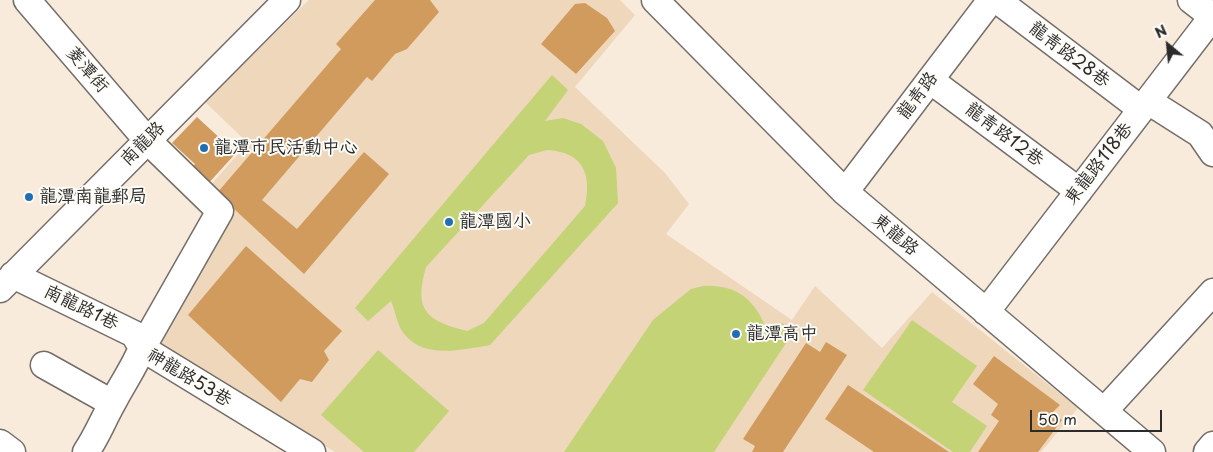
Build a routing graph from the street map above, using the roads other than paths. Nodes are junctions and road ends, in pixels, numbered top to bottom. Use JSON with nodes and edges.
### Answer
{"nodes":[{"id":1,"x":27,"y":0,"type":"edge"},
{"id":2,"x":287,"y":0,"type":"edge"},
{"id":3,"x":991,"y":0,"type":"edge"},
{"id":4,"x":997,"y":0,"type":"edge"},
{"id":5,"x":1191,"y":0,"type":"edge"},
{"id":6,"x":663,"y":3,"type":"edge"},
{"id":7,"x":1213,"y":17,"type":"edge"},
{"id":8,"x":930,"y":80,"type":"junction"},
{"id":9,"x":1145,"y":105,"type":"junction"},
{"id":10,"x":148,"y":140,"type":"junction"},
{"id":11,"x":1213,"y":153,"type":"edge"},
{"id":12,"x":1079,"y":191,"type":"junction"},
{"id":13,"x":845,"y":192,"type":"junction"},
{"id":14,"x":7,"y":282,"type":"edge"},
{"id":15,"x":1213,"y":292,"type":"edge"},
{"id":16,"x":986,"y":312,"type":"junction"},
{"id":17,"x":142,"y":348,"type":"junction"},
{"id":18,"x":44,"y":365,"type":"dead end"},
{"id":19,"x":112,"y":403,"type":"junction"},
{"id":20,"x":1104,"y":411,"type":"junction"},
{"id":21,"x":0,"y":444,"type":"edge"},
{"id":22,"x":1213,"y":445,"type":"edge"},
{"id":23,"x":12,"y":452,"type":"edge"},
{"id":24,"x":86,"y":452,"type":"edge"},
{"id":25,"x":312,"y":452,"type":"edge"},
{"id":26,"x":1152,"y":452,"type":"edge"},
{"id":27,"x":1207,"y":452,"type":"edge"}],
"edges":[{"from":1,"to":10,"type":"street","name":"菱潭街"},
{"from":2,"to":10,"type":"street","name":"南龍路"},
{"from":3,"to":8,"type":"street","name":"龍青路"},
{"from":4,"to":9,"type":"street","name":"龍青路28巷"},
{"from":5,"to":7,"type":"street"},
{"from":6,"to":13,"type":"street","name":"東龍路"},
{"from":7,"to":9,"type":"street","name":"東龍路118巷"},
{"from":8,"to":12,"type":"street","name":"龍青路12巷"},
{"from":8,"to":13,"type":"street","name":"龍青路"},
{"from":9,"to":11,"type":"street","name":"龍青路28巷"},
{"from":9,"to":12,"type":"street","name":"東龍路118巷"},
{"from":10,"to":14,"type":"street","name":"南龍路"},
{"from":10,"to":17,"type":"street","name":"菱潭街"},
{"from":12,"to":16,"type":"street","name":"東龍路118巷"},
{"from":13,"to":16,"type":"street","name":"東龍路"},
{"from":14,"to":17,"type":"street","name":"南龍路1巷"},
{"from":15,"to":20,"type":"street"},
{"from":16,"to":20,"type":"street","name":"東龍路"},
{"from":17,"to":19,"type":"street","name":"神龍路53巷"},
{"from":17,"to":25,"type":"street","name":"神龍路53巷"},
{"from":18,"to":19,"type":"street"},
{"from":19,"to":24,"type":"street","name":"神龍路53巷"},
{"from":20,"to":26,"type":"street","name":"東龍路"},
{"from":21,"to":23,"type":"street"},
{"from":22,"to":27,"type":"street"}]}
